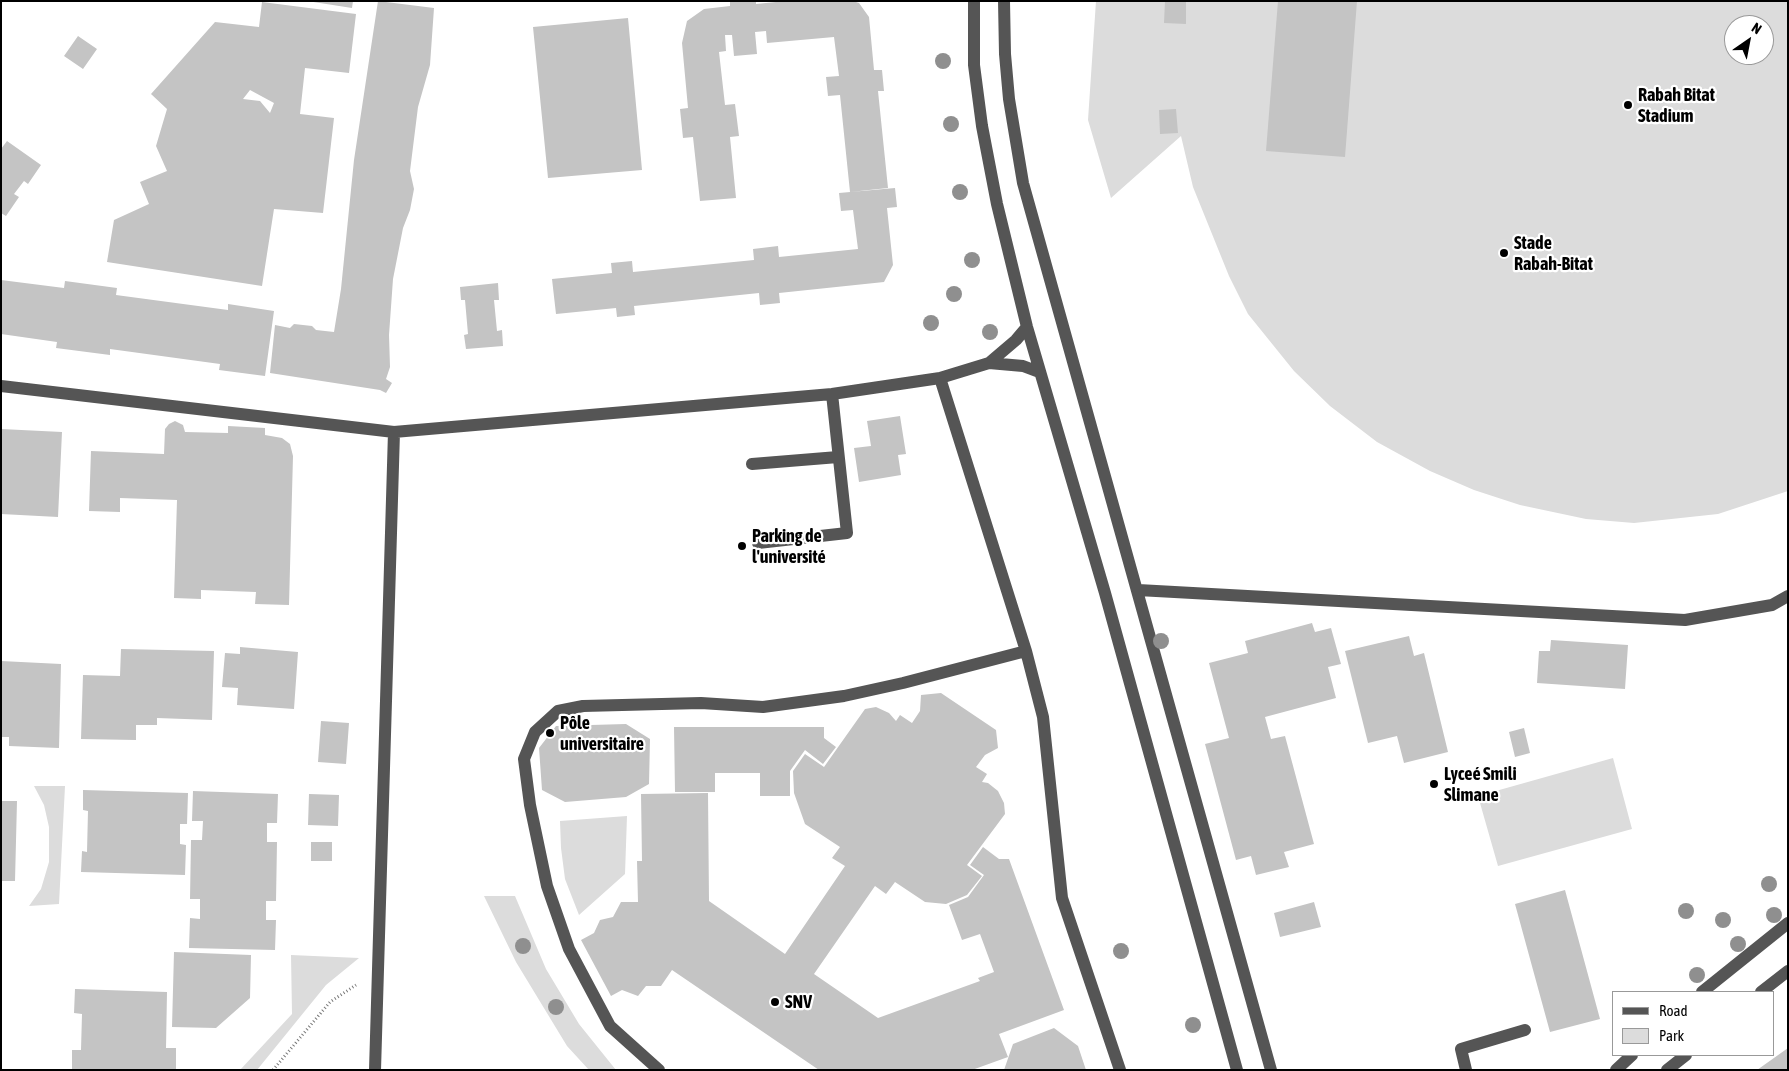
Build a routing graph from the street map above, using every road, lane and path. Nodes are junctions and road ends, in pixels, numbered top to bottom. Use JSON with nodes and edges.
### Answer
{"nodes":[{"id":1,"x":974,"y":1,"type":"edge"},
{"id":2,"x":1004,"y":1,"type":"edge"},
{"id":3,"x":1026,"y":327,"type":"junction"},
{"id":4,"x":989,"y":363,"type":"junction"},
{"id":5,"x":1039,"y":372,"type":"junction"},
{"id":6,"x":940,"y":378,"type":"junction"},
{"id":7,"x":1,"y":386,"type":"edge"},
{"id":8,"x":832,"y":394,"type":"junction"},
{"id":9,"x":394,"y":432,"type":"junction"},
{"id":10,"x":838,"y":457,"type":"junction"},
{"id":11,"x":752,"y":464,"type":"dead end"},
{"id":12,"x":758,"y":543,"type":"dead end"},
{"id":13,"x":1138,"y":590,"type":"junction"},
{"id":14,"x":1788,"y":596,"type":"edge"},
{"id":15,"x":1026,"y":651,"type":"junction"},
{"id":16,"x":1788,"y":923,"type":"edge"},
{"id":17,"x":377,"y":971,"type":"junction"},
{"id":18,"x":1788,"y":971,"type":"edge"},
{"id":19,"x":1703,"y":991,"type":"edge"},
{"id":20,"x":1762,"y":991,"type":"edge"},
{"id":21,"x":1525,"y":1030,"type":"dead end"},
{"id":22,"x":1631,"y":1056,"type":"edge"},
{"id":23,"x":1685,"y":1056,"type":"edge"},
{"id":24,"x":274,"y":1070,"type":"edge"},
{"id":25,"x":375,"y":1070,"type":"edge"},
{"id":26,"x":659,"y":1070,"type":"edge"},
{"id":27,"x":1120,"y":1070,"type":"edge"},
{"id":28,"x":1237,"y":1070,"type":"edge"},
{"id":29,"x":1271,"y":1070,"type":"edge"},
{"id":30,"x":1466,"y":1070,"type":"edge"},
{"id":31,"x":1616,"y":1070,"type":"edge"},
{"id":32,"x":1667,"y":1070,"type":"edge"}],
"edges":[{"from":1,"to":3,"type":"street"},
{"from":2,"to":13,"type":"street"},
{"from":3,"to":4,"type":"street"},
{"from":3,"to":5,"type":"street"},
{"from":4,"to":5,"type":"street"},
{"from":4,"to":6,"type":"street"},
{"from":5,"to":28,"type":"street"},
{"from":6,"to":8,"type":"street"},
{"from":6,"to":15,"type":"street"},
{"from":7,"to":9,"type":"street"},
{"from":8,"to":9,"type":"street"},
{"from":8,"to":10,"type":"street"},
{"from":9,"to":17,"type":"street"},
{"from":10,"to":11,"type":"street"},
{"from":10,"to":12,"type":"street"},
{"from":13,"to":14,"type":"street"},
{"from":13,"to":29,"type":"street"},
{"from":15,"to":26,"type":"street"},
{"from":15,"to":27,"type":"street"},
{"from":16,"to":19,"type":"street"},
{"from":17,"to":24,"type":"path"},
{"from":17,"to":25,"type":"street"},
{"from":18,"to":20,"type":"street"},
{"from":21,"to":30,"type":"street"},
{"from":22,"to":31,"type":"street"},
{"from":23,"to":32,"type":"street"}]}
